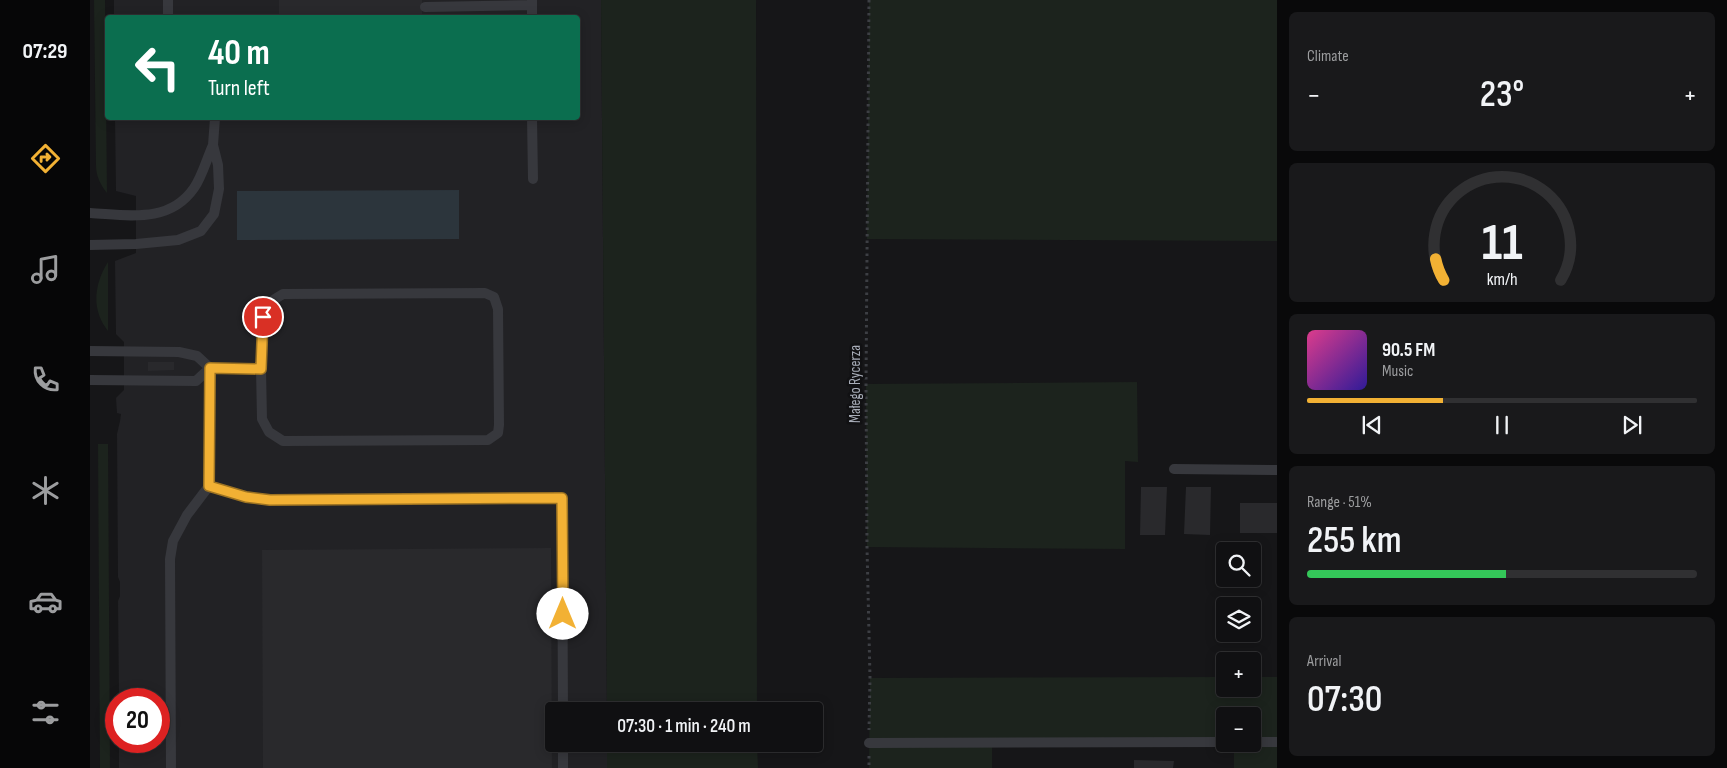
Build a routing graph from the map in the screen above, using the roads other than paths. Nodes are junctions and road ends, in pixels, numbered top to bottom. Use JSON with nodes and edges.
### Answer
{"nodes":[{"id":1,"x":168,"y":0,"type":"edge"},
{"id":2,"x":532,"y":3,"type":"edge"},
{"id":3,"x":425,"y":7,"type":"dead end"},
{"id":4,"x":168,"y":15,"type":"edge"},
{"id":5,"x":215,"y":120,"type":"edge"},
{"id":6,"x":532,"y":120,"type":"edge"},
{"id":7,"x":213,"y":145,"type":"junction"},
{"id":8,"x":533,"y":179,"type":"dead end"},
{"id":9,"x":90,"y":213,"type":"edge"},
{"id":10,"x":90,"y":245,"type":"edge"},
{"id":11,"x":90,"y":351,"type":"edge"},
{"id":12,"x":210,"y":368,"type":"junction"},
{"id":13,"x":261,"y":369,"type":"junction"},
{"id":14,"x":90,"y":380,"type":"edge"},
{"id":15,"x":1174,"y":470,"type":"dead end"},
{"id":16,"x":1277,"y":470,"type":"edge"},
{"id":17,"x":209,"y":486,"type":"junction"},
{"id":18,"x":563,"y":702,"type":"edge"},
{"id":19,"x":1216,"y":742,"type":"edge"},
{"id":20,"x":1261,"y":742,"type":"edge"},
{"id":21,"x":1277,"y":742,"type":"edge"},
{"id":22,"x":869,"y":743,"type":"road end"},
{"id":23,"x":563,"y":752,"type":"edge"},
{"id":24,"x":171,"y":768,"type":"edge"},
{"id":25,"x":564,"y":768,"type":"edge"}],
"edges":[{"from":1,"to":4,"type":"lane"},
{"from":2,"to":3,"type":"lane"},
{"from":5,"to":7,"type":"lane"},
{"from":6,"to":8,"type":"lane"},
{"from":7,"to":9,"type":"lane"},
{"from":7,"to":10,"type":"lane"},
{"from":11,"to":12,"type":"lane"},
{"from":12,"to":13,"type":"lane"},
{"from":12,"to":14,"type":"lane"},
{"from":12,"to":17,"type":"lane"},
{"from":13,"to":13,"type":"lane"},
{"from":15,"to":16,"type":"lane"},
{"from":17,"to":18,"type":"lane"},
{"from":17,"to":24,"type":"lane"},
{"from":19,"to":22,"type":"lane"},
{"from":20,"to":21,"type":"lane"},
{"from":23,"to":25,"type":"lane"}]}
